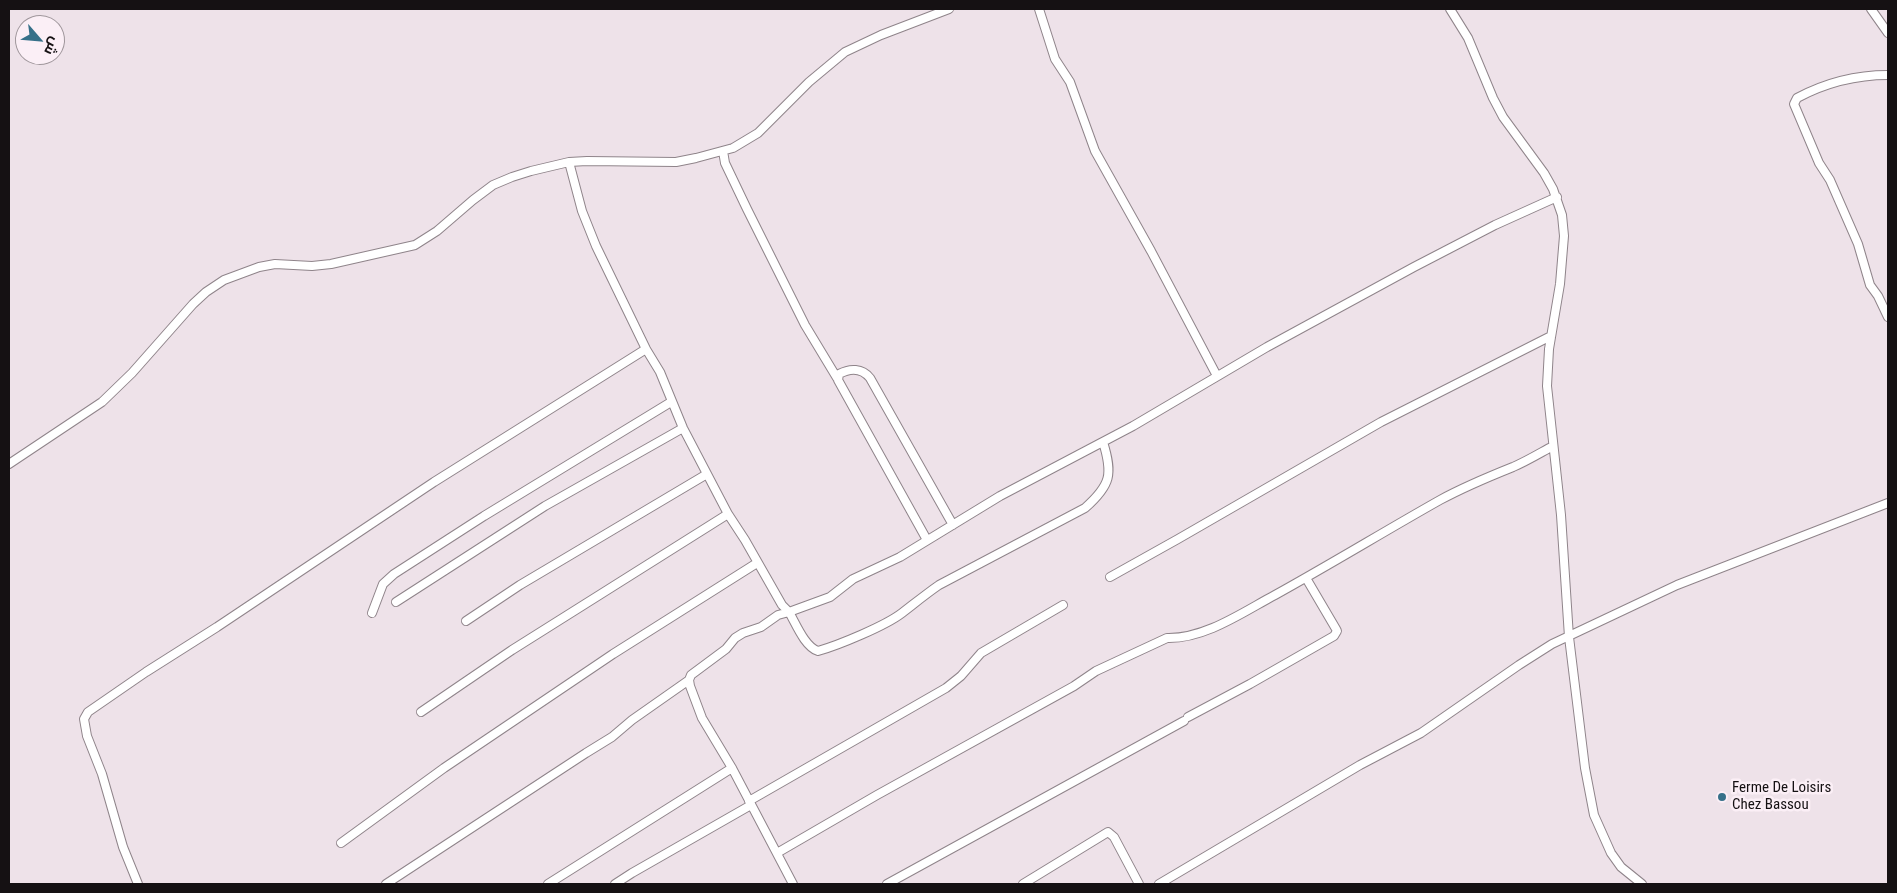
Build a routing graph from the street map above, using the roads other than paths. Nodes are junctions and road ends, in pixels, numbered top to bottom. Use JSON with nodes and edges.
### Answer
{"nodes":[{"id":1,"x":949,"y":9,"type":"edge"},
{"id":2,"x":1040,"y":9,"type":"edge"},
{"id":3,"x":1450,"y":9,"type":"edge"},
{"id":4,"x":1871,"y":9,"type":"edge"},
{"id":5,"x":1888,"y":33,"type":"edge"},
{"id":6,"x":1888,"y":75,"type":"edge"},
{"id":7,"x":722,"y":152,"type":"junction"},
{"id":8,"x":569,"y":162,"type":"junction"},
{"id":9,"x":1557,"y":197,"type":"junction"},
{"id":10,"x":1888,"y":317,"type":"edge"},
{"id":11,"x":1551,"y":336,"type":"junction"},
{"id":12,"x":646,"y":348,"type":"junction"},
{"id":13,"x":1217,"y":376,"type":"junction"},
{"id":14,"x":837,"y":378,"type":"junction"},
{"id":15,"x":671,"y":402,"type":"junction"},
{"id":16,"x":683,"y":428,"type":"junction"},
{"id":17,"x":1103,"y":442,"type":"junction"},
{"id":18,"x":1553,"y":446,"type":"junction"},
{"id":19,"x":9,"y":464,"type":"edge"},
{"id":20,"x":707,"y":474,"type":"junction"},
{"id":21,"x":1888,"y":503,"type":"edge"},
{"id":22,"x":728,"y":514,"type":"junction"},
{"id":23,"x":953,"y":526,"type":"junction"},
{"id":24,"x":927,"y":540,"type":"junction"},
{"id":25,"x":757,"y":563,"type":"junction"},
{"id":26,"x":1110,"y":577,"type":"dead end"},
{"id":27,"x":1306,"y":578,"type":"junction"},
{"id":28,"x":396,"y":602,"type":"dead end"},
{"id":29,"x":1063,"y":605,"type":"dead end"},
{"id":30,"x":789,"y":612,"type":"junction"},
{"id":31,"x":372,"y":613,"type":"dead end"},
{"id":32,"x":466,"y":620,"type":"dead end"},
{"id":33,"x":1569,"y":637,"type":"junction"},
{"id":34,"x":689,"y":680,"type":"junction"},
{"id":35,"x":421,"y":712,"type":"dead end"},
{"id":36,"x":732,"y":768,"type":"junction"},
{"id":37,"x":750,"y":803,"type":"junction"},
{"id":38,"x":340,"y":843,"type":"dead end"},
{"id":39,"x":777,"y":853,"type":"junction"},
{"id":40,"x":138,"y":884,"type":"edge"},
{"id":41,"x":386,"y":884,"type":"edge"},
{"id":42,"x":548,"y":884,"type":"edge"},
{"id":43,"x":615,"y":884,"type":"edge"},
{"id":44,"x":794,"y":884,"type":"edge"},
{"id":45,"x":887,"y":884,"type":"edge"},
{"id":46,"x":1023,"y":884,"type":"edge"},
{"id":47,"x":1139,"y":884,"type":"edge"},
{"id":48,"x":1159,"y":884,"type":"edge"},
{"id":49,"x":1642,"y":884,"type":"edge"}],
"edges":[{"from":1,"to":7,"type":"street"},
{"from":2,"to":13,"type":"street"},
{"from":3,"to":9,"type":"street"},
{"from":4,"to":5,"type":"street"},
{"from":6,"to":10,"type":"street"},
{"from":7,"to":8,"type":"street"},
{"from":7,"to":14,"type":"street"},
{"from":8,"to":12,"type":"street"},
{"from":8,"to":19,"type":"street"},
{"from":9,"to":11,"type":"street"},
{"from":9,"to":13,"type":"street"},
{"from":11,"to":18,"type":"street"},
{"from":11,"to":26,"type":"street"},
{"from":12,"to":15,"type":"street"},
{"from":12,"to":40,"type":"street"},
{"from":13,"to":17,"type":"street"},
{"from":14,"to":23,"type":"street"},
{"from":14,"to":24,"type":"street"},
{"from":15,"to":16,"type":"street"},
{"from":15,"to":31,"type":"street"},
{"from":16,"to":20,"type":"street"},
{"from":16,"to":28,"type":"street"},
{"from":17,"to":23,"type":"street"},
{"from":17,"to":30,"type":"street"},
{"from":18,"to":27,"type":"street"},
{"from":18,"to":33,"type":"street"},
{"from":20,"to":22,"type":"street"},
{"from":20,"to":32,"type":"street"},
{"from":21,"to":33,"type":"street"},
{"from":22,"to":25,"type":"street"},
{"from":22,"to":35,"type":"street"},
{"from":23,"to":24,"type":"street"},
{"from":24,"to":30,"type":"street"},
{"from":25,"to":30,"type":"street"},
{"from":25,"to":38,"type":"street"},
{"from":27,"to":39,"type":"street"},
{"from":27,"to":45,"type":"street"},
{"from":29,"to":37,"type":"street"},
{"from":30,"to":34,"type":"street"},
{"from":33,"to":48,"type":"street"},
{"from":33,"to":49,"type":"street"},
{"from":34,"to":36,"type":"street"},
{"from":34,"to":41,"type":"street"},
{"from":36,"to":37,"type":"street"},
{"from":36,"to":42,"type":"street"},
{"from":37,"to":39,"type":"street"},
{"from":37,"to":43,"type":"street"},
{"from":39,"to":44,"type":"street"},
{"from":46,"to":47,"type":"street"}]}
